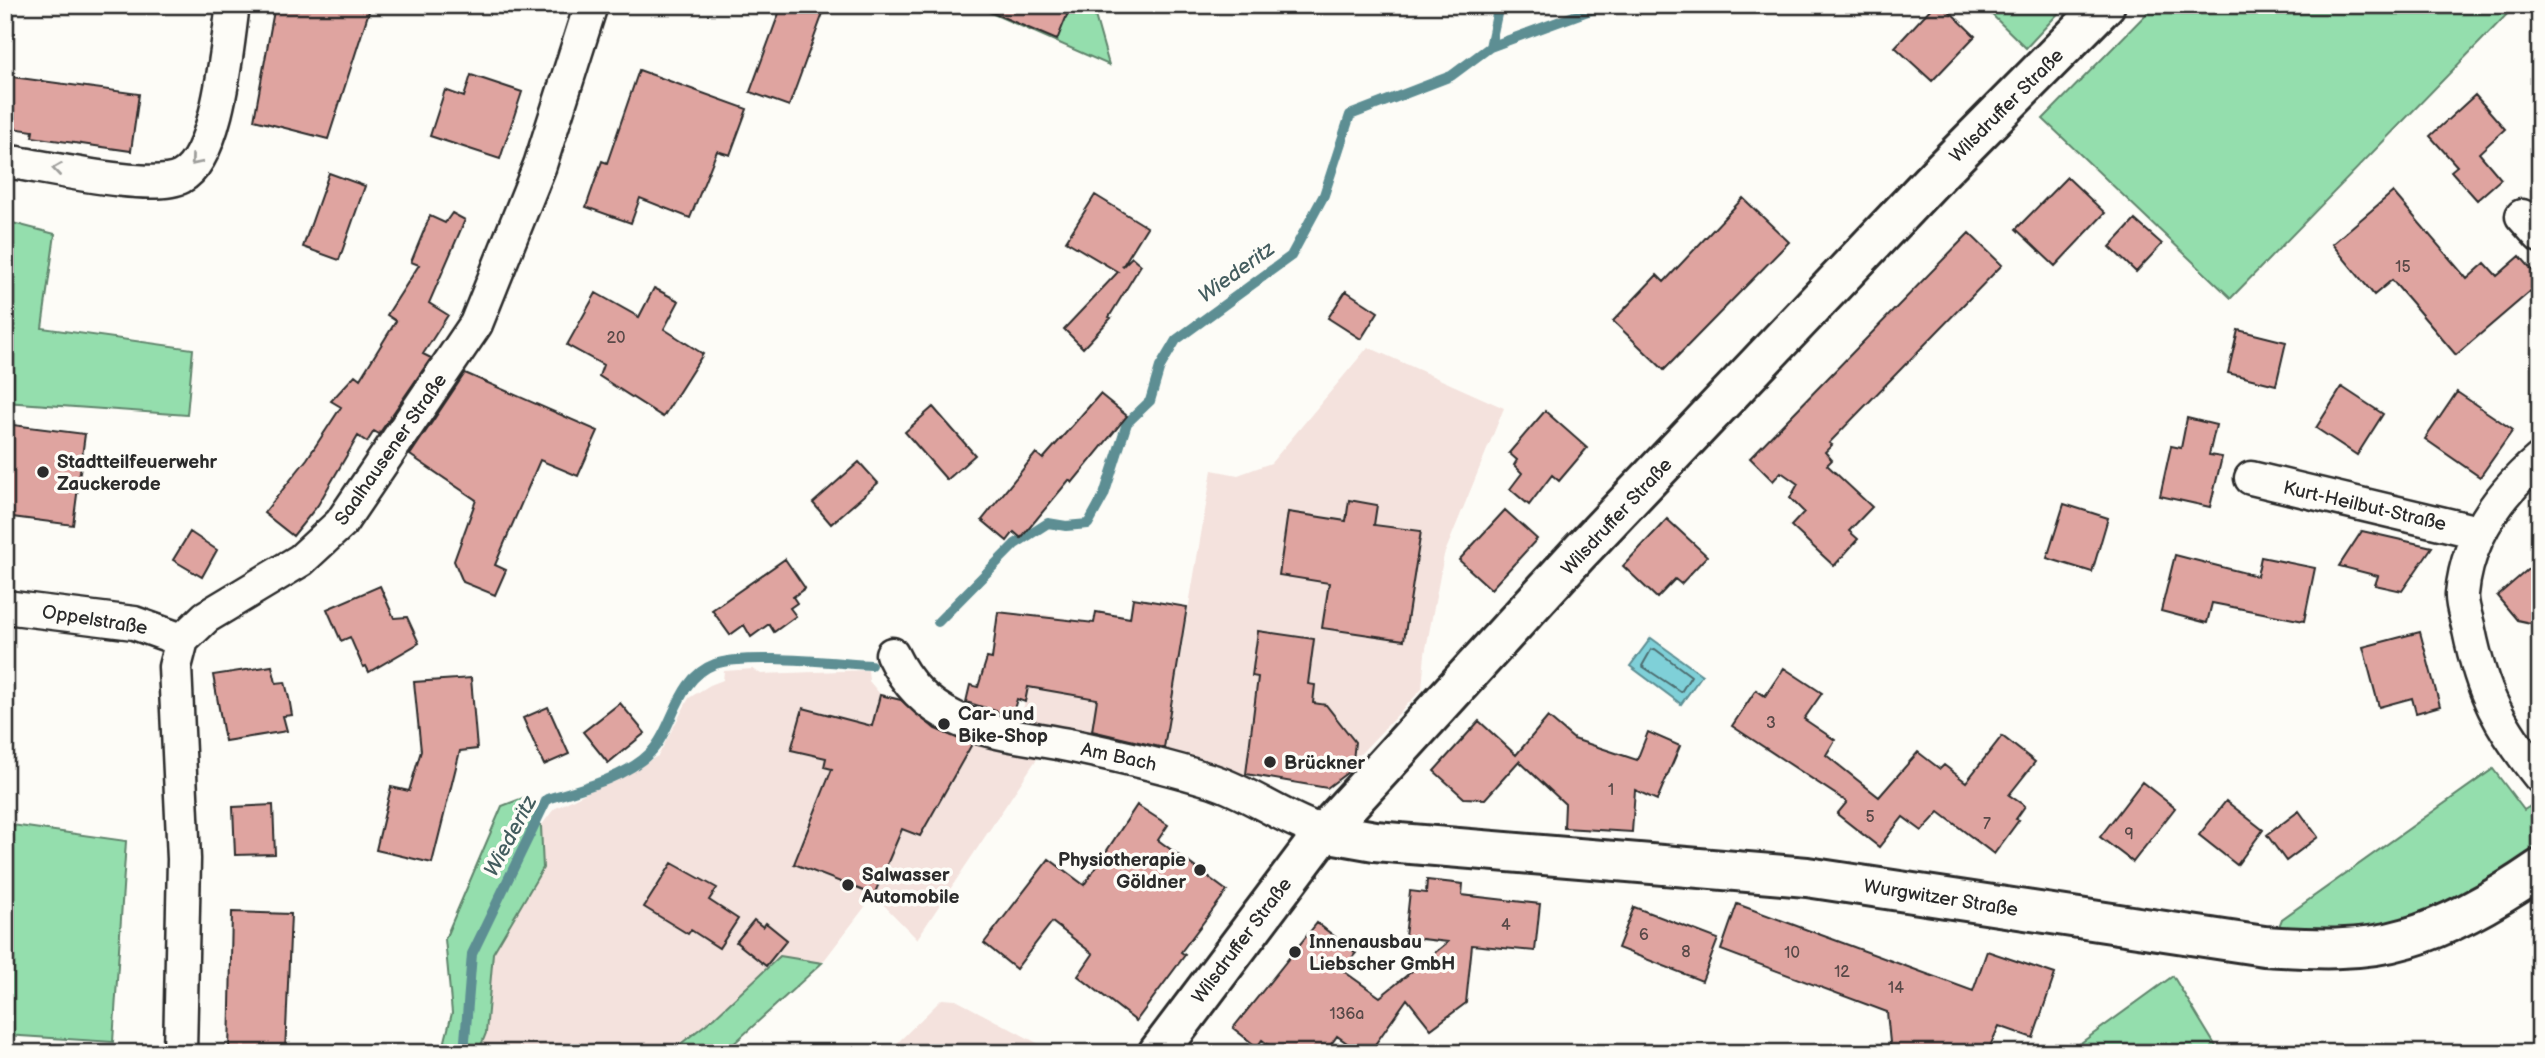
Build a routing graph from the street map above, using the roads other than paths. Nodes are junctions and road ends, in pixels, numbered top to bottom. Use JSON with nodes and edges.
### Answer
{"nodes":[{"id":1,"x":233,"y":5,"type":"edge"},
{"id":2,"x":591,"y":5,"type":"edge"},
{"id":3,"x":2105,"y":5,"type":"edge"},
{"id":4,"x":5,"y":161,"type":"edge"},
{"id":5,"x":2540,"y":459,"type":"edge"},
{"id":6,"x":2251,"y":478,"type":"dead end"},
{"id":7,"x":2478,"y":532,"type":"junction"},
{"id":8,"x":5,"y":607,"type":"edge"},
{"id":9,"x":182,"y":640,"type":"junction"},
{"id":10,"x":892,"y":654,"type":"dead end"},
{"id":11,"x":2540,"y":777,"type":"edge"},
{"id":12,"x":1324,"y":832,"type":"junction"},
{"id":13,"x":2540,"y":869,"type":"edge"},
{"id":14,"x":180,"y":1053,"type":"edge"},
{"id":15,"x":1158,"y":1053,"type":"edge"}],
"edges":[{"from":1,"to":4,"type":"street","one_way":true},
{"from":2,"to":9,"type":"street","name":"Saalhausener Straße"},
{"from":3,"to":12,"type":"main road","name":"Wilsdruffer Straße"},
{"from":5,"to":7,"type":"street"},
{"from":6,"to":7,"type":"street","name":"Kurt-Heilbut-Straße"},
{"from":7,"to":11,"type":"street"},
{"from":8,"to":9,"type":"street","name":"Oppelstraße"},
{"from":9,"to":14,"type":"street"},
{"from":10,"to":12,"type":"street","name":"Am Bach"},
{"from":12,"to":13,"type":"main road","name":"Wurgwitzer Straße"},
{"from":12,"to":15,"type":"main road","name":"Wilsdruffer Straße"}]}
